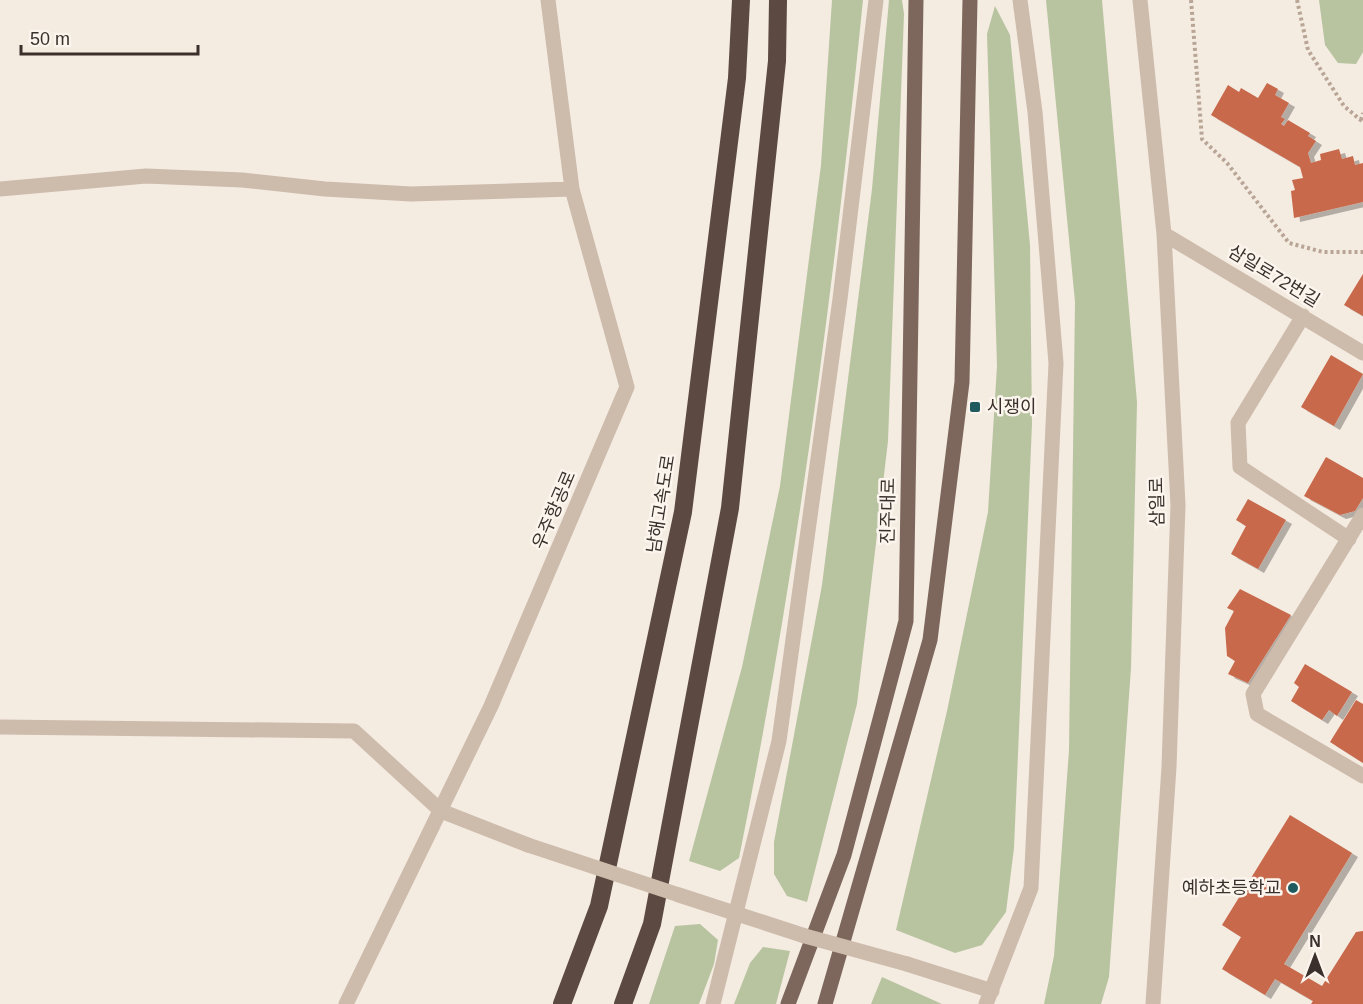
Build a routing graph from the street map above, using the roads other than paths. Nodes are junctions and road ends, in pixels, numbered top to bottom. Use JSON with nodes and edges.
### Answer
{"nodes":[{"id":1,"x":548,"y":0,"type":"edge"},
{"id":2,"x":741,"y":0,"type":"edge"},
{"id":3,"x":778,"y":0,"type":"edge"},
{"id":4,"x":876,"y":0,"type":"edge"},
{"id":5,"x":916,"y":0,"type":"edge"},
{"id":6,"x":970,"y":0,"type":"edge"},
{"id":7,"x":1020,"y":0,"type":"edge"},
{"id":8,"x":1140,"y":0,"type":"edge"},
{"id":9,"x":0,"y":189,"type":"edge"},
{"id":10,"x":572,"y":189,"type":"junction"},
{"id":11,"x":1164,"y":234,"type":"junction"},
{"id":12,"x":1303,"y":316,"type":"junction"},
{"id":13,"x":1363,"y":353,"type":"edge"},
{"id":14,"x":1363,"y":515,"type":"edge"},
{"id":15,"x":1349,"y":539,"type":"junction"},
{"id":16,"x":0,"y":728,"type":"edge"},
{"id":17,"x":1363,"y":776,"type":"edge"},
{"id":18,"x":441,"y":811,"type":"junction"},
{"id":19,"x":737,"y":914,"type":"junction"},
{"id":20,"x":989,"y":997,"type":"edge"},
{"id":21,"x":345,"y":1004,"type":"edge"},
{"id":22,"x":562,"y":1004,"type":"edge"},
{"id":23,"x":623,"y":1004,"type":"edge"},
{"id":24,"x":713,"y":1004,"type":"edge"},
{"id":25,"x":788,"y":1004,"type":"edge"},
{"id":26,"x":825,"y":1004,"type":"edge"},
{"id":27,"x":1153,"y":1004,"type":"edge"}],
"edges":[{"from":1,"to":10,"type":"street","name":"우주항공로"},
{"from":2,"to":22,"type":"highway","name":"남해고속도로"},
{"from":3,"to":23,"type":"highway"},
{"from":4,"to":19,"type":"street"},
{"from":5,"to":25,"type":"main road","name":"진주대로"},
{"from":6,"to":26,"type":"main road"},
{"from":7,"to":20,"type":"street"},
{"from":8,"to":11,"type":"street","name":"삼일로"},
{"from":9,"to":10,"type":"street"},
{"from":10,"to":18,"type":"street","name":"우주항공로"},
{"from":11,"to":12,"type":"street","name":"삼일로72번길"},
{"from":11,"to":27,"type":"street","name":"삼일로"},
{"from":12,"to":13,"type":"street","name":"삼일로72번길"},
{"from":12,"to":15,"type":"street"},
{"from":14,"to":15,"type":"street"},
{"from":15,"to":17,"type":"street"},
{"from":16,"to":18,"type":"street"},
{"from":18,"to":19,"type":"street","bridge":true},
{"from":18,"to":21,"type":"street","name":"우주항공로"},
{"from":19,"to":20,"type":"street","bridge":true},
{"from":19,"to":24,"type":"street"}]}
